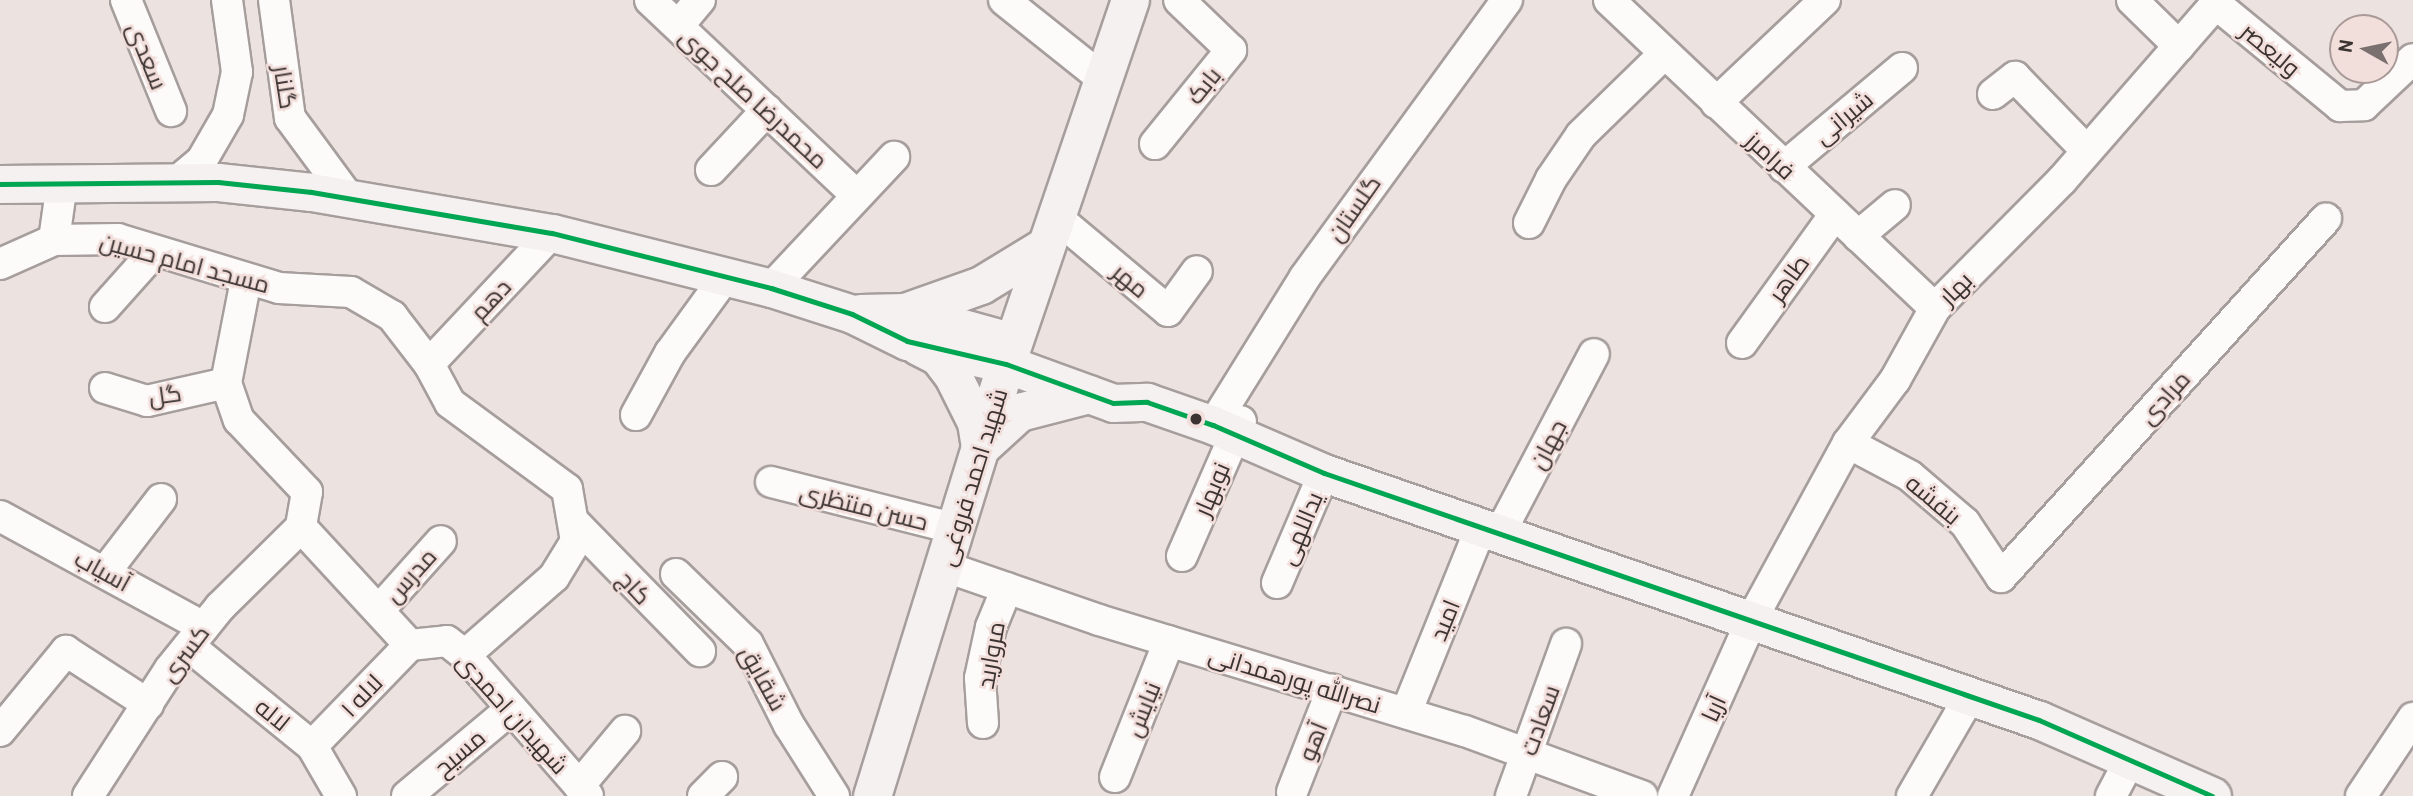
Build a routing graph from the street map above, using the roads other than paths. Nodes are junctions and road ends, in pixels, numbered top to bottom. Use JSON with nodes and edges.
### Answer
{"nodes":[{"id":1,"x":126,"y":0,"type":"edge"},
{"id":2,"x":227,"y":0,"type":"edge"},
{"id":3,"x":274,"y":0,"type":"edge"},
{"id":4,"x":650,"y":0,"type":"edge"},
{"id":5,"x":701,"y":0,"type":"edge"},
{"id":6,"x":1004,"y":0,"type":"edge"},
{"id":7,"x":1130,"y":0,"type":"edge"},
{"id":8,"x":1179,"y":0,"type":"edge"},
{"id":9,"x":1507,"y":0,"type":"edge"},
{"id":10,"x":1609,"y":0,"type":"edge"},
{"id":11,"x":1825,"y":0,"type":"edge"},
{"id":12,"x":2132,"y":0,"type":"edge"},
{"id":13,"x":2218,"y":2,"type":"edge"},
{"id":14,"x":678,"y":26,"type":"junction"},
{"id":15,"x":2179,"y":46,"type":"junction"},
{"id":16,"x":1664,"y":54,"type":"junction"},
{"id":17,"x":2413,"y":59,"type":"edge"},
{"id":18,"x":1902,"y":68,"type":"dead end"},
{"id":19,"x":1103,"y":79,"type":"junction"},
{"id":20,"x":1993,"y":93,"type":"dead end"},
{"id":21,"x":1716,"y":103,"type":"junction"},
{"id":22,"x":767,"y":110,"type":"junction"},
{"id":23,"x":171,"y":111,"type":"dead end"},
{"id":24,"x":1155,"y":144,"type":"dead end"},
{"id":25,"x":2087,"y":151,"type":"junction"},
{"id":26,"x":894,"y":157,"type":"dead end"},
{"id":27,"x":1784,"y":167,"type":"junction"},
{"id":28,"x":710,"y":170,"type":"dead end"},
{"id":29,"x":188,"y":171,"type":"junction"},
{"id":30,"x":62,"y":183,"type":"junction"},
{"id":31,"x":0,"y":184,"type":"edge"},
{"id":32,"x":857,"y":196,"type":"junction"},
{"id":33,"x":349,"y":198,"type":"junction"},
{"id":34,"x":1895,"y":205,"type":"dead end"},
{"id":35,"x":1835,"y":214,"type":"junction"},
{"id":36,"x":2326,"y":218,"type":"dead end"},
{"id":37,"x":1529,"y":223,"type":"dead end"},
{"id":38,"x":1050,"y":232,"type":"junction"},
{"id":39,"x":552,"y":233,"type":"junction"},
{"id":40,"x":1858,"y":236,"type":"junction"},
{"id":41,"x":54,"y":240,"type":"junction"},
{"id":42,"x":155,"y":251,"type":"junction"},
{"id":43,"x":0,"y":264,"type":"edge"},
{"id":44,"x":1197,"y":271,"type":"dead end"},
{"id":45,"x":726,"y":276,"type":"junction"},
{"id":46,"x":246,"y":280,"type":"junction"},
{"id":47,"x":771,"y":288,"type":"junction"},
{"id":48,"x":105,"y":307,"type":"dead end"},
{"id":49,"x":1935,"y":308,"type":"junction"},
{"id":50,"x":906,"y":327,"type":"junction"},
{"id":51,"x":1742,"y":343,"type":"dead end"},
{"id":52,"x":1010,"y":354,"type":"junction"},
{"id":53,"x":1594,"y":354,"type":"dead end"},
{"id":54,"x":429,"y":364,"type":"junction"},
{"id":55,"x":226,"y":383,"type":"junction"},
{"id":56,"x":105,"y":388,"type":"dead end"},
{"id":57,"x":1090,"y":394,"type":"junction"},
{"id":58,"x":1147,"y":402,"type":"junction"},
{"id":59,"x":636,"y":415,"type":"dead end"},
{"id":60,"x":1229,"y":427,"type":"junction"},
{"id":61,"x":1848,"y":443,"type":"junction"},
{"id":62,"x":981,"y":448,"type":"junction"},
{"id":63,"x":1324,"y":473,"type":"junction"},
{"id":64,"x":771,"y":482,"type":"dead end"},
{"id":65,"x":161,"y":499,"type":"dead end"},
{"id":66,"x":0,"y":516,"type":"edge"},
{"id":67,"x":573,"y":521,"type":"junction"},
{"id":68,"x":302,"y":527,"type":"junction"},
{"id":69,"x":957,"y":529,"type":"junction"},
{"id":70,"x":1491,"y":530,"type":"junction"},
{"id":71,"x":441,"y":541,"type":"dead end"},
{"id":72,"x":1182,"y":556,"type":"dead end"},
{"id":73,"x":946,"y":566,"type":"junction"},
{"id":74,"x":105,"y":572,"type":"junction"},
{"id":75,"x":676,"y":574,"type":"dead end"},
{"id":76,"x":2001,"y":577,"type":"joint"},
{"id":77,"x":1277,"y":583,"type":"dead end"},
{"id":78,"x":1007,"y":588,"type":"junction"},
{"id":79,"x":380,"y":609,"type":"junction"},
{"id":80,"x":1752,"y":619,"type":"junction"},
{"id":81,"x":197,"y":637,"type":"junction"},
{"id":82,"x":1169,"y":641,"type":"junction"},
{"id":83,"x":1566,"y":644,"type":"dead end"},
{"id":84,"x":410,"y":645,"type":"junction"},
{"id":85,"x":700,"y":651,"type":"dead end"},
{"id":86,"x":465,"y":655,"type":"junction"},
{"id":87,"x":1332,"y":690,"type":"junction"},
{"id":88,"x":1970,"y":696,"type":"junction"},
{"id":89,"x":148,"y":704,"type":"junction"},
{"id":90,"x":511,"y":709,"type":"junction"},
{"id":91,"x":1406,"y":713,"type":"junction"},
{"id":92,"x":2413,"y":718,"type":"edge"},
{"id":93,"x":983,"y":723,"type":"dead end"},
{"id":94,"x":0,"y":731,"type":"edge"},
{"id":95,"x":625,"y":731,"type":"dead end"},
{"id":96,"x":312,"y":746,"type":"junction"},
{"id":97,"x":1528,"y":754,"type":"junction"},
{"id":98,"x":2130,"y":758,"type":"junction"},
{"id":99,"x":1115,"y":777,"type":"dead end"},
{"id":100,"x":583,"y":791,"type":"edge"},
{"id":101,"x":1292,"y":792,"type":"dead end"},
{"id":102,"x":335,"y":795,"type":"edge"},
{"id":103,"x":88,"y":796,"type":"edge"},
{"id":104,"x":407,"y":796,"type":"edge"},
{"id":105,"x":834,"y":796,"type":"edge"},
{"id":106,"x":872,"y":796,"type":"edge"},
{"id":107,"x":1510,"y":796,"type":"edge"},
{"id":108,"x":1642,"y":796,"type":"edge"},
{"id":109,"x":1673,"y":796,"type":"edge"},
{"id":110,"x":1912,"y":796,"type":"edge"},
{"id":111,"x":2111,"y":796,"type":"edge"},
{"id":112,"x":2212,"y":796,"type":"edge"},
{"id":113,"x":2361,"y":796,"type":"edge"}],
"edges":[{"from":1,"to":23,"type":"street","name":"سعدی"},
{"from":2,"to":29,"type":"street","name":"گلنار"},
{"from":3,"to":33,"type":"street","name":"گلنار"},
{"from":4,"to":14,"type":"street","name":"محمدرضا صلح جوی"},
{"from":5,"to":14,"type":"street"},
{"from":6,"to":19,"type":"street"},
{"from":7,"to":19,"type":"main road","name":"شهید احمد فروغی"},
{"from":8,"to":24,"type":"street","name":"بابک"},
{"from":9,"to":60,"type":"street","name":"گلستان"},
{"from":10,"to":16,"type":"street","name":"فرامرز"},
{"from":11,"to":21,"type":"street"},
{"from":12,"to":15,"type":"street"},
{"from":13,"to":15,"type":"street","name":"بهار"},
{"from":13,"to":17,"type":"street","name":"ولیعصر"},
{"from":14,"to":22,"type":"street","name":"محمدرضا صلح جوی"},
{"from":15,"to":25,"type":"street","name":"بهار"},
{"from":16,"to":21,"type":"street","name":"فرامرز"},
{"from":16,"to":37,"type":"street"},
{"from":18,"to":27,"type":"street","name":"شیرانی"},
{"from":19,"to":38,"type":"main road","name":"شهید احمد فروغی"},
{"from":20,"to":25,"type":"street"},
{"from":21,"to":27,"type":"street","name":"فرامرز"},
{"from":22,"to":28,"type":"street"},
{"from":22,"to":32,"type":"street","name":"محمدرضا صلح جوی"},
{"from":25,"to":49,"type":"street","name":"بهار"},
{"from":26,"to":32,"type":"street"},
{"from":27,"to":35,"type":"street","name":"فرامرز"},
{"from":29,"to":30,"type":"main road"},
{"from":29,"to":33,"type":"main road"},
{"from":30,"to":31,"type":"main road"},
{"from":30,"to":41,"type":"street"},
{"from":32,"to":47,"type":"street"},
{"from":33,"to":39,"type":"main road"},
{"from":34,"to":40,"type":"street"},
{"from":35,"to":40,"type":"street","name":"فرامرز"},
{"from":35,"to":51,"type":"street","name":"طاهر"},
{"from":36,"to":76,"type":"street","name":"مرادی"},
{"from":38,"to":44,"type":"street","name":"مهر"},
{"from":38,"to":50,"type":"main road"},
{"from":38,"to":52,"type":"main road","name":"شهید احمد فروغی"},
{"from":39,"to":45,"type":"main road"},
{"from":39,"to":54,"type":"street","name":"دهم"},
{"from":40,"to":49,"type":"street","name":"فرامرز"},
{"from":41,"to":42,"type":"street","name":"مسجد امام حسین"},
{"from":41,"to":43,"type":"street","name":"مسجد امام حسین"},
{"from":42,"to":46,"type":"street","name":"مسجد امام حسین"},
{"from":42,"to":48,"type":"street"},
{"from":45,"to":47,"type":"main road"},
{"from":45,"to":59,"type":"street"},
{"from":46,"to":54,"type":"street","name":"مسجد امام حسین"},
{"from":46,"to":55,"type":"street"},
{"from":47,"to":50,"type":"main road"},
{"from":49,"to":61,"type":"street","name":"بهار"},
{"from":50,"to":52,"type":"main road"},
{"from":50,"to":62,"type":"main road"},
{"from":52,"to":57,"type":"main road"},
{"from":52,"to":58,"type":"main road"},
{"from":52,"to":62,"type":"main road","name":"شهید احمد فروغی"},
{"from":53,"to":70,"type":"street","name":"جهان"},
{"from":54,"to":67,"type":"street","name":"مسجد امام حسین"},
{"from":55,"to":56,"type":"street","name":"گل"},
{"from":55,"to":68,"type":"street"},
{"from":57,"to":58,"type":"main road"},
{"from":57,"to":62,"type":"main road"},
{"from":58,"to":60,"type":"main road"},
{"from":60,"to":63,"type":"main road"},
{"from":60,"to":72,"type":"street","name":"نوبهار"},
{"from":61,"to":76,"type":"street","name":"بنفشه"},
{"from":61,"to":80,"type":"street","name":"بهار"},
{"from":62,"to":69,"type":"main road","name":"شهید احمد فروغی"},
{"from":63,"to":70,"type":"main road"},
{"from":63,"to":77,"type":"street","name":"یداللهی"},
{"from":64,"to":69,"type":"street","name":"حسن منتظری"},
{"from":65,"to":74,"type":"street"},
{"from":66,"to":74,"type":"street","name":"آسیاب"},
{"from":67,"to":85,"type":"street","name":"کاج"},
{"from":67,"to":86,"type":"street","name":"مسجد امام حسین"},
{"from":68,"to":79,"type":"street"},
{"from":68,"to":81,"type":"street","name":"کسری"},
{"from":69,"to":73,"type":"main road","name":"شهید احمد فروغی"},
{"from":70,"to":80,"type":"main road"},
{"from":70,"to":91,"type":"street","name":"امید"},
{"from":71,"to":79,"type":"street","name":"مدرس"},
{"from":73,"to":78,"type":"street","name":"نصرالله پورهمدانی"},
{"from":73,"to":106,"type":"main road","name":"شهید احمد فروغی"},
{"from":74,"to":81,"type":"street","name":"آسیاب"},
{"from":75,"to":105,"type":"street","name":"شقایق"},
{"from":78,"to":82,"type":"street","name":"نصرالله پورهمدانی"},
{"from":78,"to":93,"type":"street","name":"مروارید"},
{"from":79,"to":84,"type":"street"},
{"from":80,"to":88,"type":"main road"},
{"from":80,"to":109,"type":"street","name":"آریا"},
{"from":81,"to":89,"type":"street","name":"کسری"},
{"from":81,"to":96,"type":"street","name":"لاله"},
{"from":82,"to":87,"type":"street","name":"نصرالله پورهمدانی"},
{"from":82,"to":99,"type":"street","name":"نیایش"},
{"from":83,"to":97,"type":"street","name":"سعادت"},
{"from":84,"to":86,"type":"street","name":"شهیدان احمدی"},
{"from":84,"to":96,"type":"street","name":"لاله ۱"},
{"from":86,"to":90,"type":"street","name":"شهیدان احمدی"},
{"from":87,"to":91,"type":"street","name":"نصرالله پورهمدانی"},
{"from":87,"to":101,"type":"street","name":"آهو"},
{"from":88,"to":98,"type":"main road"},
{"from":88,"to":110,"type":"street"},
{"from":89,"to":94,"type":"street"},
{"from":89,"to":103,"type":"street","name":"کسری"},
{"from":90,"to":100,"type":"street","name":"شهیدان احمدی"},
{"from":90,"to":104,"type":"street","name":"مسیح"},
{"from":91,"to":97,"type":"street","name":"نصرالله پورهمدانی"},
{"from":92,"to":113,"type":"street"},
{"from":95,"to":100,"type":"street"},
{"from":96,"to":102,"type":"street","name":"لاله"},
{"from":97,"to":107,"type":"street","name":"سعادت"},
{"from":97,"to":108,"type":"street","name":"نصرالله پورهمدانی"},
{"from":98,"to":111,"type":"street"},
{"from":98,"to":112,"type":"main road"}]}
